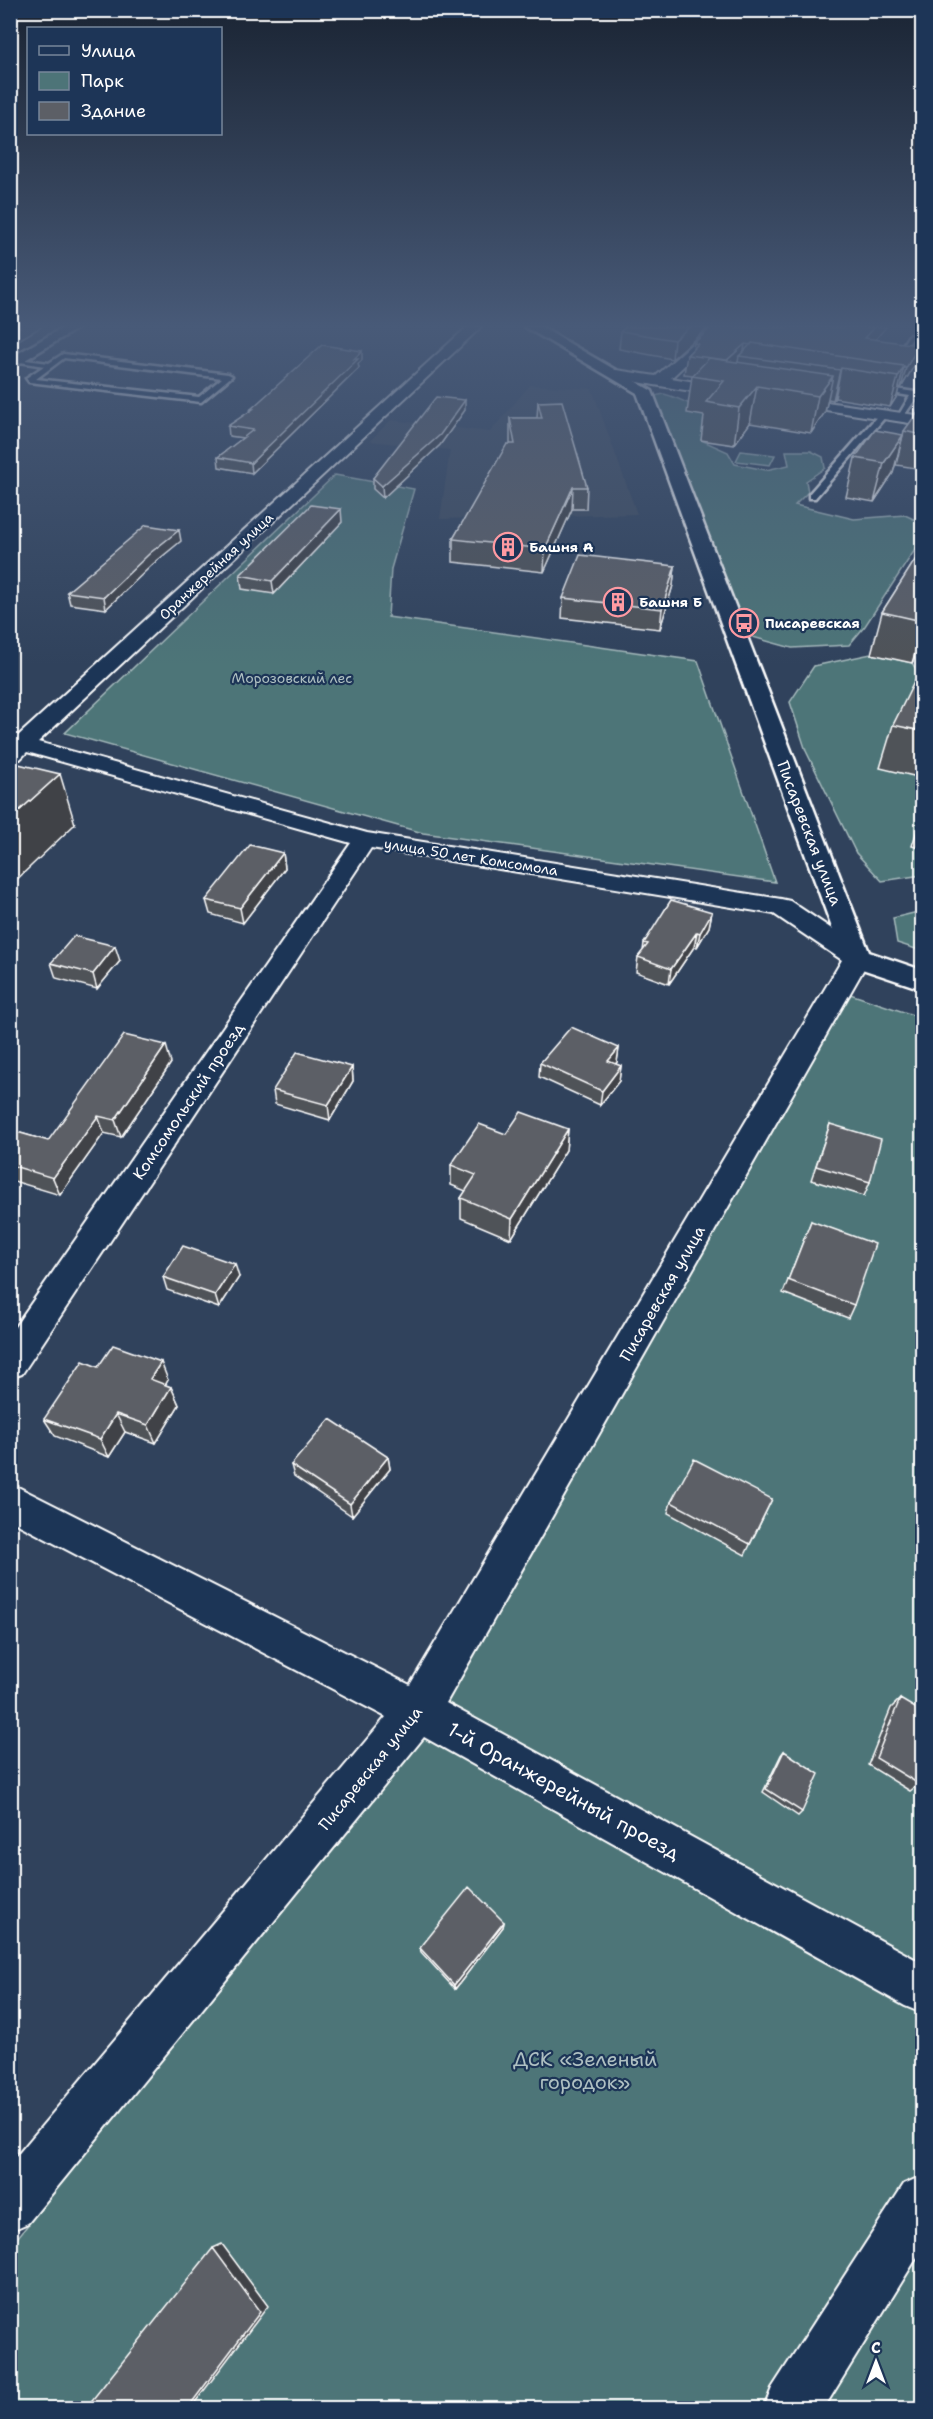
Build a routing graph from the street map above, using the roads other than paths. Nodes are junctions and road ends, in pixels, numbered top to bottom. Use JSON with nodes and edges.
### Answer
{"nodes":[{"id":1,"x":351,"y":440,"type":"edge"},
{"id":2,"x":662,"y":440,"type":"edge"},
{"id":3,"x":861,"y":440,"type":"edge"},
{"id":4,"x":812,"y":496,"type":"dead end"},
{"id":5,"x":15,"y":747,"type":"edge"},
{"id":6,"x":365,"y":840,"type":"junction"},
{"id":7,"x":857,"y":958,"type":"junction"},
{"id":8,"x":922,"y":980,"type":"edge"},
{"id":9,"x":10,"y":1363,"type":"edge"},
{"id":10,"x":10,"y":1500,"type":"edge"},
{"id":11,"x":418,"y":1710,"type":"junction"},
{"id":12,"x":922,"y":1989,"type":"edge"},
{"id":13,"x":922,"y":2202,"type":"edge"},
{"id":14,"x":10,"y":2205,"type":"edge"},
{"id":15,"x":792,"y":2409,"type":"edge"}],
"edges":[{"from":1,"to":5,"type":"street","name":"Оранжерейная улица"},
{"from":2,"to":7,"type":"street","name":"Писаревская улица"},
{"from":3,"to":4,"type":"lane"},
{"from":5,"to":6,"type":"street","name":"улица 50 лет Комсомола"},
{"from":6,"to":7,"type":"street","name":"улица 50 лет Комсомола"},
{"from":6,"to":9,"type":"street","name":"Комсомольский проезд"},
{"from":7,"to":8,"type":"street","name":"улица 50 лет Комсомола"},
{"from":7,"to":11,"type":"street","name":"Писаревская улица"},
{"from":10,"to":11,"type":"street","name":"1-й Оранжерейный проезд"},
{"from":11,"to":12,"type":"street","name":"1-й Оранжерейный проезд"},
{"from":11,"to":14,"type":"street","name":"Писаревская улица"},
{"from":13,"to":15,"type":"street"}]}
